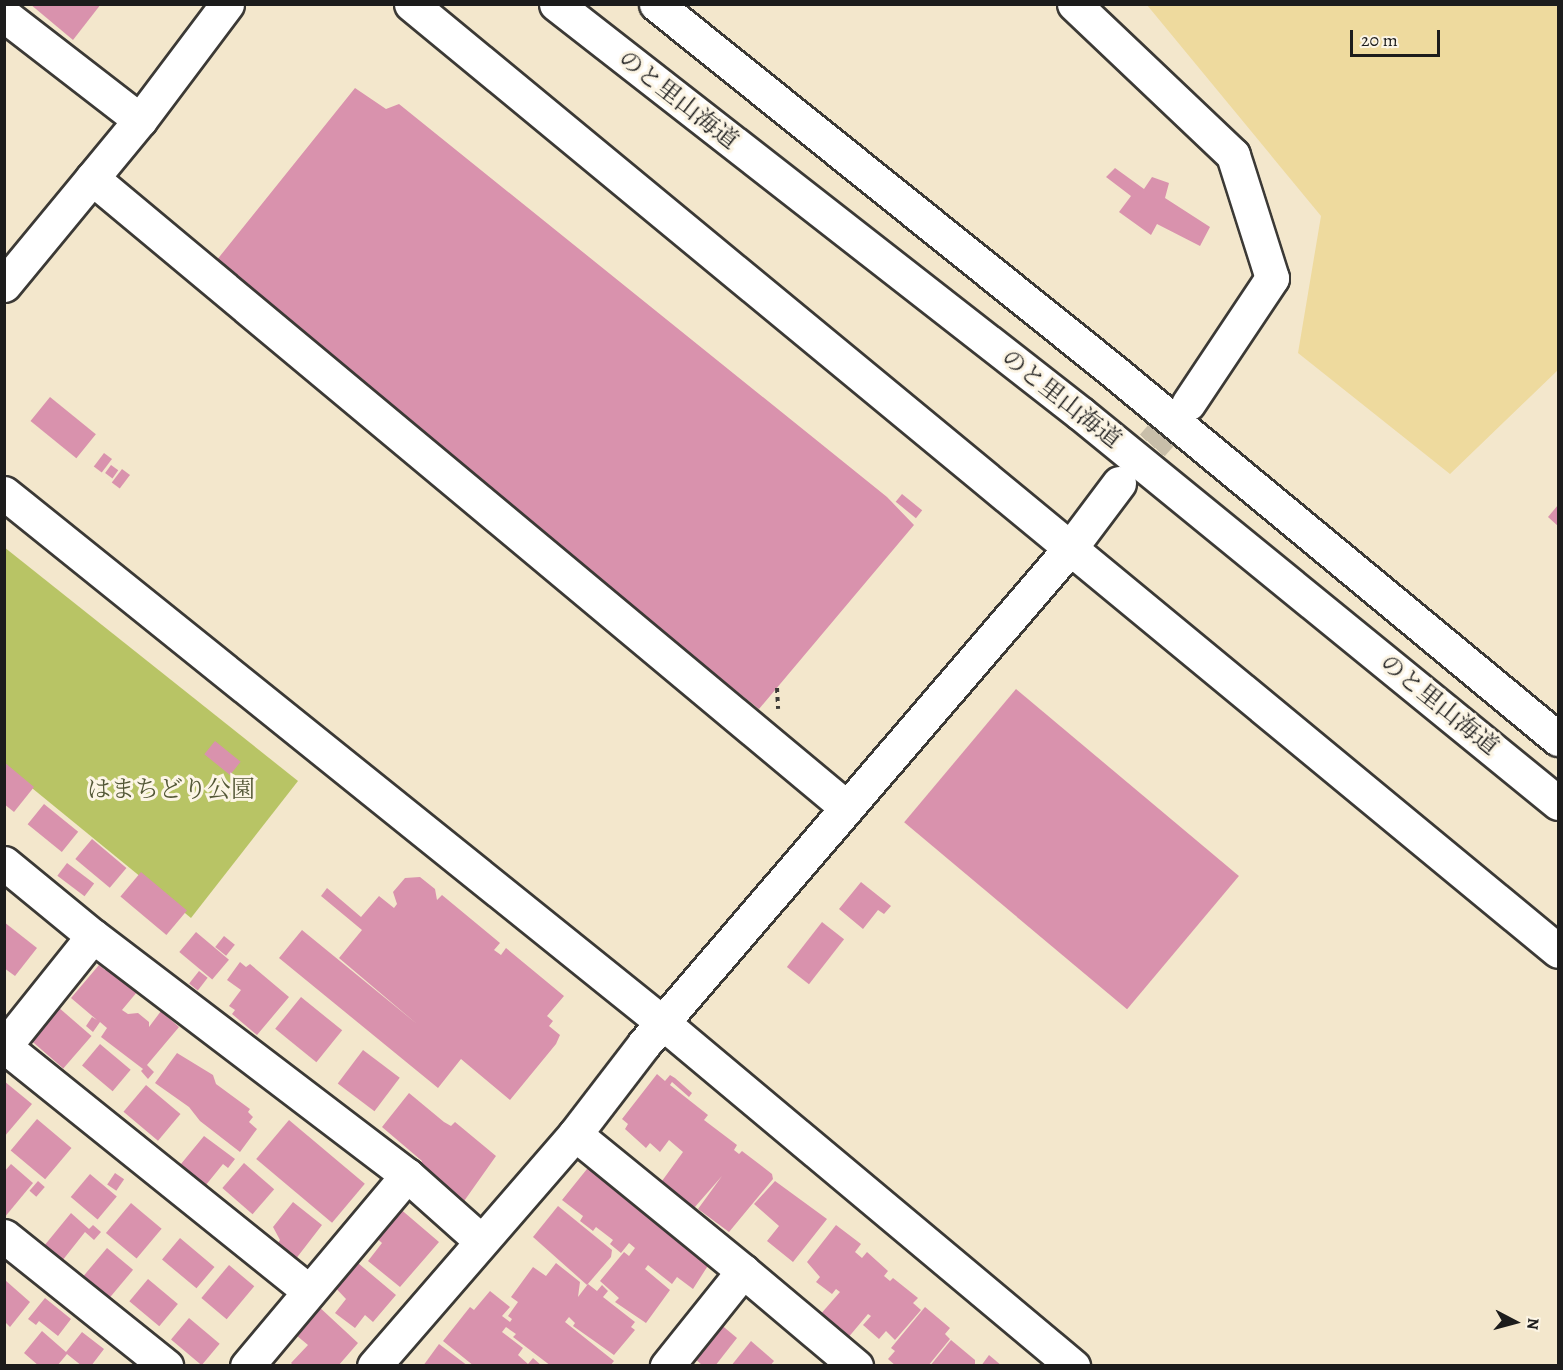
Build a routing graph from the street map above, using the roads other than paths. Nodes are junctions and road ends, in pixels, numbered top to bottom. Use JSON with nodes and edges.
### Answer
{"nodes":[{"id":1,"x":227,"y":4,"type":"edge"},
{"id":2,"x":411,"y":4,"type":"edge"},
{"id":3,"x":556,"y":4,"type":"edge"},
{"id":4,"x":656,"y":4,"type":"edge"},
{"id":5,"x":1074,"y":4,"type":"edge"},
{"id":6,"x":4,"y":15,"type":"edge"},
{"id":7,"x":140,"y":120,"type":"junction"},
{"id":8,"x":92,"y":178,"type":"junction"},
{"id":9,"x":4,"y":285,"type":"edge"},
{"id":10,"x":1188,"y":404,"type":"tunnel mouth"},
{"id":11,"x":1119,"y":483,"type":"tunnel mouth"},
{"id":12,"x":4,"y":492,"type":"edge"},
{"id":13,"x":1071,"y":547,"type":"junction"},
{"id":14,"x":1558,"y":739,"type":"edge"},
{"id":15,"x":1558,"y":803,"type":"edge"},
{"id":16,"x":847,"y":808,"type":"junction"},
{"id":17,"x":4,"y":863,"type":"edge"},
{"id":18,"x":93,"y":936,"type":"junction"},
{"id":19,"x":1558,"y":951,"type":"edge"},
{"id":20,"x":663,"y":1023,"type":"junction"},
{"id":21,"x":5,"y":1047,"type":"edge"},
{"id":22,"x":575,"y":1134,"type":"junction"},
{"id":23,"x":407,"y":1175,"type":"junction"},
{"id":24,"x":4,"y":1236,"type":"edge"},
{"id":25,"x":480,"y":1240,"type":"junction"},
{"id":26,"x":743,"y":1271,"type":"junction"},
{"id":27,"x":309,"y":1291,"type":"junction"},
{"id":28,"x":166,"y":1365,"type":"edge"},
{"id":29,"x":247,"y":1365,"type":"edge"},
{"id":30,"x":374,"y":1365,"type":"edge"},
{"id":31,"x":668,"y":1365,"type":"edge"},
{"id":32,"x":856,"y":1365,"type":"edge"},
{"id":33,"x":1073,"y":1365,"type":"edge"}],
"edges":[{"from":1,"to":7,"type":"main road"},
{"from":2,"to":13,"type":"main road"},
{"from":3,"to":15,"type":"main road","name":"のと里山海道"},
{"from":4,"to":14,"type":"main road","name":"のと里山海道"},
{"from":5,"to":10,"type":"main road"},
{"from":6,"to":7,"type":"main road"},
{"from":7,"to":8,"type":"main road"},
{"from":8,"to":9,"type":"main road"},
{"from":8,"to":16,"type":"main road"},
{"from":11,"to":13,"type":"main road"},
{"from":12,"to":20,"type":"main road"},
{"from":13,"to":16,"type":"main road"},
{"from":13,"to":19,"type":"main road"},
{"from":16,"to":20,"type":"main road"},
{"from":17,"to":18,"type":"main road"},
{"from":18,"to":21,"type":"main road"},
{"from":18,"to":23,"type":"main road"},
{"from":20,"to":22,"type":"main road"},
{"from":20,"to":33,"type":"main road"},
{"from":21,"to":27,"type":"main road"},
{"from":22,"to":25,"type":"main road"},
{"from":22,"to":26,"type":"main road"},
{"from":23,"to":25,"type":"main road"},
{"from":23,"to":27,"type":"main road"},
{"from":24,"to":28,"type":"main road"},
{"from":25,"to":30,"type":"main road"},
{"from":26,"to":31,"type":"main road"},
{"from":26,"to":32,"type":"main road"},
{"from":27,"to":29,"type":"main road"}]}
